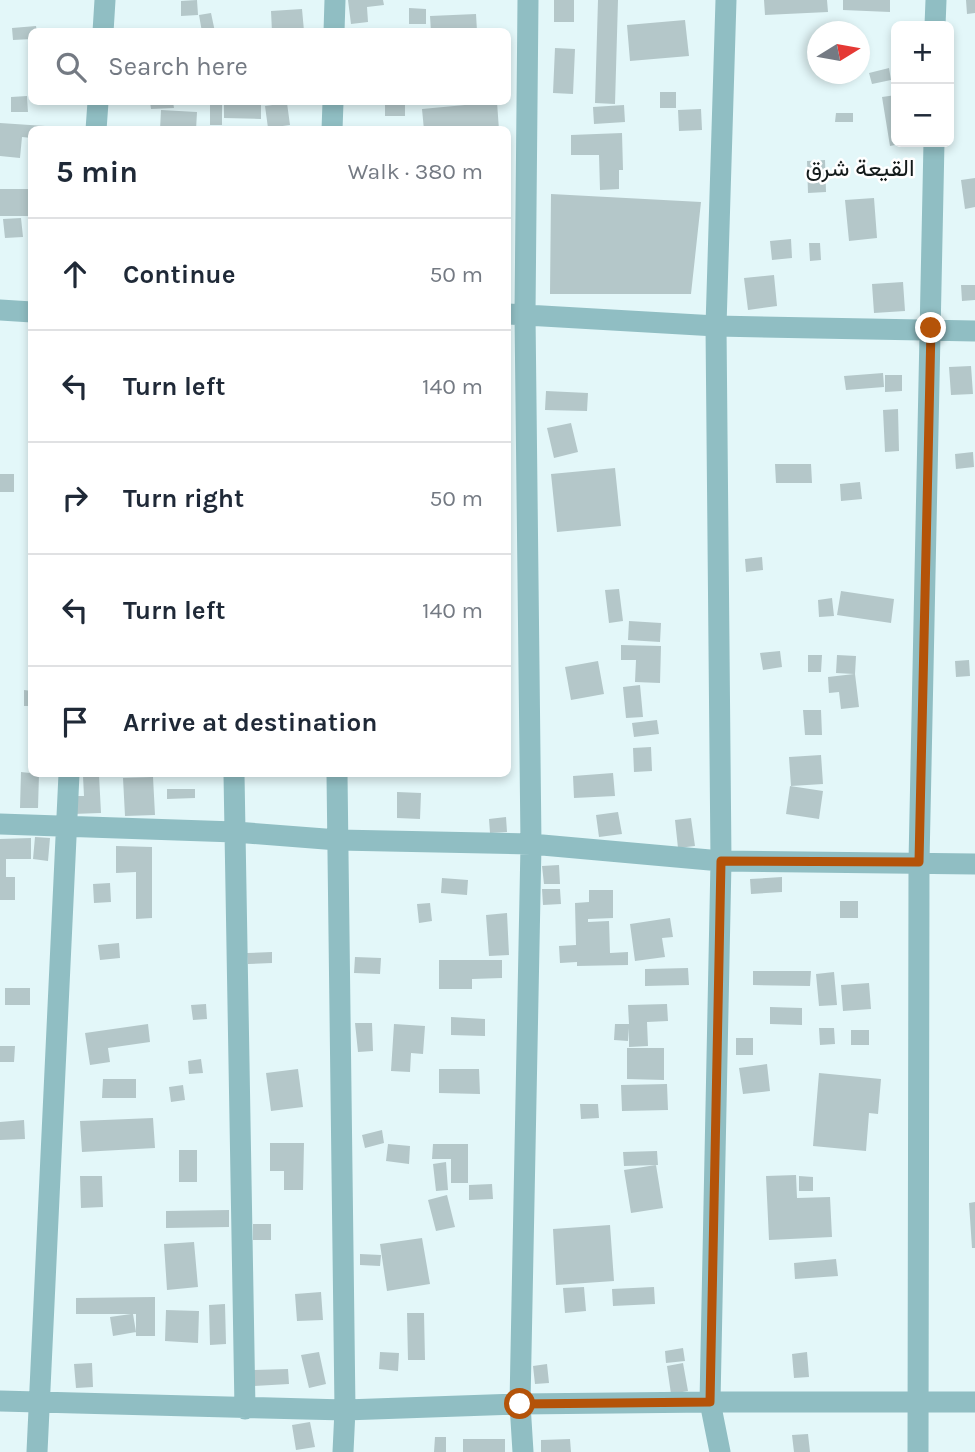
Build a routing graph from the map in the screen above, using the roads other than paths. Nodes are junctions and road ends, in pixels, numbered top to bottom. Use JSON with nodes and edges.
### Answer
{"nodes":[{"id":1,"x":105,"y":0,"type":"edge"},
{"id":2,"x":335,"y":0,"type":"edge"},
{"id":3,"x":528,"y":0,"type":"edge"},
{"id":4,"x":726,"y":0,"type":"edge"},
{"id":5,"x":936,"y":0,"type":"edge"},
{"id":6,"x":935,"y":21,"type":"edge"},
{"id":7,"x":103,"y":28,"type":"edge"},
{"id":8,"x":334,"y":28,"type":"edge"},
{"id":9,"x":98,"y":105,"type":"edge"},
{"id":10,"x":333,"y":105,"type":"edge"},
{"id":11,"x":96,"y":126,"type":"edge"},
{"id":12,"x":332,"y":126,"type":"edge"},
{"id":13,"x":934,"y":147,"type":"edge"},
{"id":14,"x":0,"y":310,"type":"edge"},
{"id":15,"x":28,"y":312,"type":"edge"},
{"id":16,"x":516,"y":314,"type":"edge"},
{"id":17,"x":716,"y":326,"type":"junction"},
{"id":18,"x":931,"y":328,"type":"junction"},
{"id":19,"x":975,"y":331,"type":"edge"},
{"id":20,"x":69,"y":777,"type":"edge"},
{"id":21,"x":234,"y":777,"type":"edge"},
{"id":22,"x":337,"y":777,"type":"edge"},
{"id":23,"x":0,"y":824,"type":"edge"},
{"id":24,"x":67,"y":827,"type":"junction"},
{"id":25,"x":235,"y":832,"type":"junction"},
{"id":26,"x":338,"y":841,"type":"junction"},
{"id":27,"x":531,"y":844,"type":"junction"},
{"id":28,"x":721,"y":861,"type":"junction"},
{"id":29,"x":919,"y":862,"type":"junction"},
{"id":30,"x":975,"y":864,"type":"edge"},
{"id":31,"x":0,"y":1401,"type":"edge"},
{"id":32,"x":40,"y":1402,"type":"junction"},
{"id":33,"x":710,"y":1402,"type":"junction"},
{"id":34,"x":975,"y":1402,"type":"edge"},
{"id":35,"x":520,"y":1404,"type":"junction"},
{"id":36,"x":917,"y":1404,"type":"junction"},
{"id":37,"x":244,"y":1409,"type":"junction"},
{"id":38,"x":345,"y":1410,"type":"junction"},
{"id":39,"x":37,"y":1452,"type":"edge"},
{"id":40,"x":343,"y":1452,"type":"edge"},
{"id":41,"x":523,"y":1452,"type":"edge"},
{"id":42,"x":720,"y":1452,"type":"edge"},
{"id":43,"x":918,"y":1452,"type":"edge"}],
"edges":[{"from":1,"to":7,"type":"street"},
{"from":2,"to":8,"type":"street"},
{"from":3,"to":16,"type":"street"},
{"from":4,"to":17,"type":"street"},
{"from":5,"to":6,"type":"street"},
{"from":9,"to":11,"type":"street"},
{"from":10,"to":12,"type":"street"},
{"from":13,"to":18,"type":"street"},
{"from":14,"to":15,"type":"street"},
{"from":16,"to":17,"type":"street"},
{"from":16,"to":27,"type":"street"},
{"from":17,"to":18,"type":"street"},
{"from":17,"to":28,"type":"street"},
{"from":18,"to":19,"type":"street"},
{"from":18,"to":29,"type":"street"},
{"from":20,"to":24,"type":"street"},
{"from":21,"to":25,"type":"street"},
{"from":22,"to":26,"type":"street"},
{"from":23,"to":24,"type":"street"},
{"from":24,"to":25,"type":"street"},
{"from":24,"to":32,"type":"street"},
{"from":25,"to":26,"type":"street"},
{"from":25,"to":37,"type":"street"},
{"from":26,"to":27,"type":"street"},
{"from":26,"to":38,"type":"street"},
{"from":27,"to":28,"type":"street"},
{"from":27,"to":35,"type":"street"},
{"from":28,"to":29,"type":"street"},
{"from":28,"to":33,"type":"street"},
{"from":29,"to":30,"type":"street"},
{"from":29,"to":36,"type":"street"},
{"from":31,"to":32,"type":"street"},
{"from":32,"to":37,"type":"street"},
{"from":32,"to":39,"type":"street"},
{"from":33,"to":35,"type":"street"},
{"from":33,"to":36,"type":"street"},
{"from":33,"to":42,"type":"street"},
{"from":34,"to":36,"type":"street"},
{"from":35,"to":38,"type":"street"},
{"from":35,"to":41,"type":"street"},
{"from":36,"to":43,"type":"street"},
{"from":37,"to":38,"type":"street"},
{"from":38,"to":40,"type":"street"}]}
